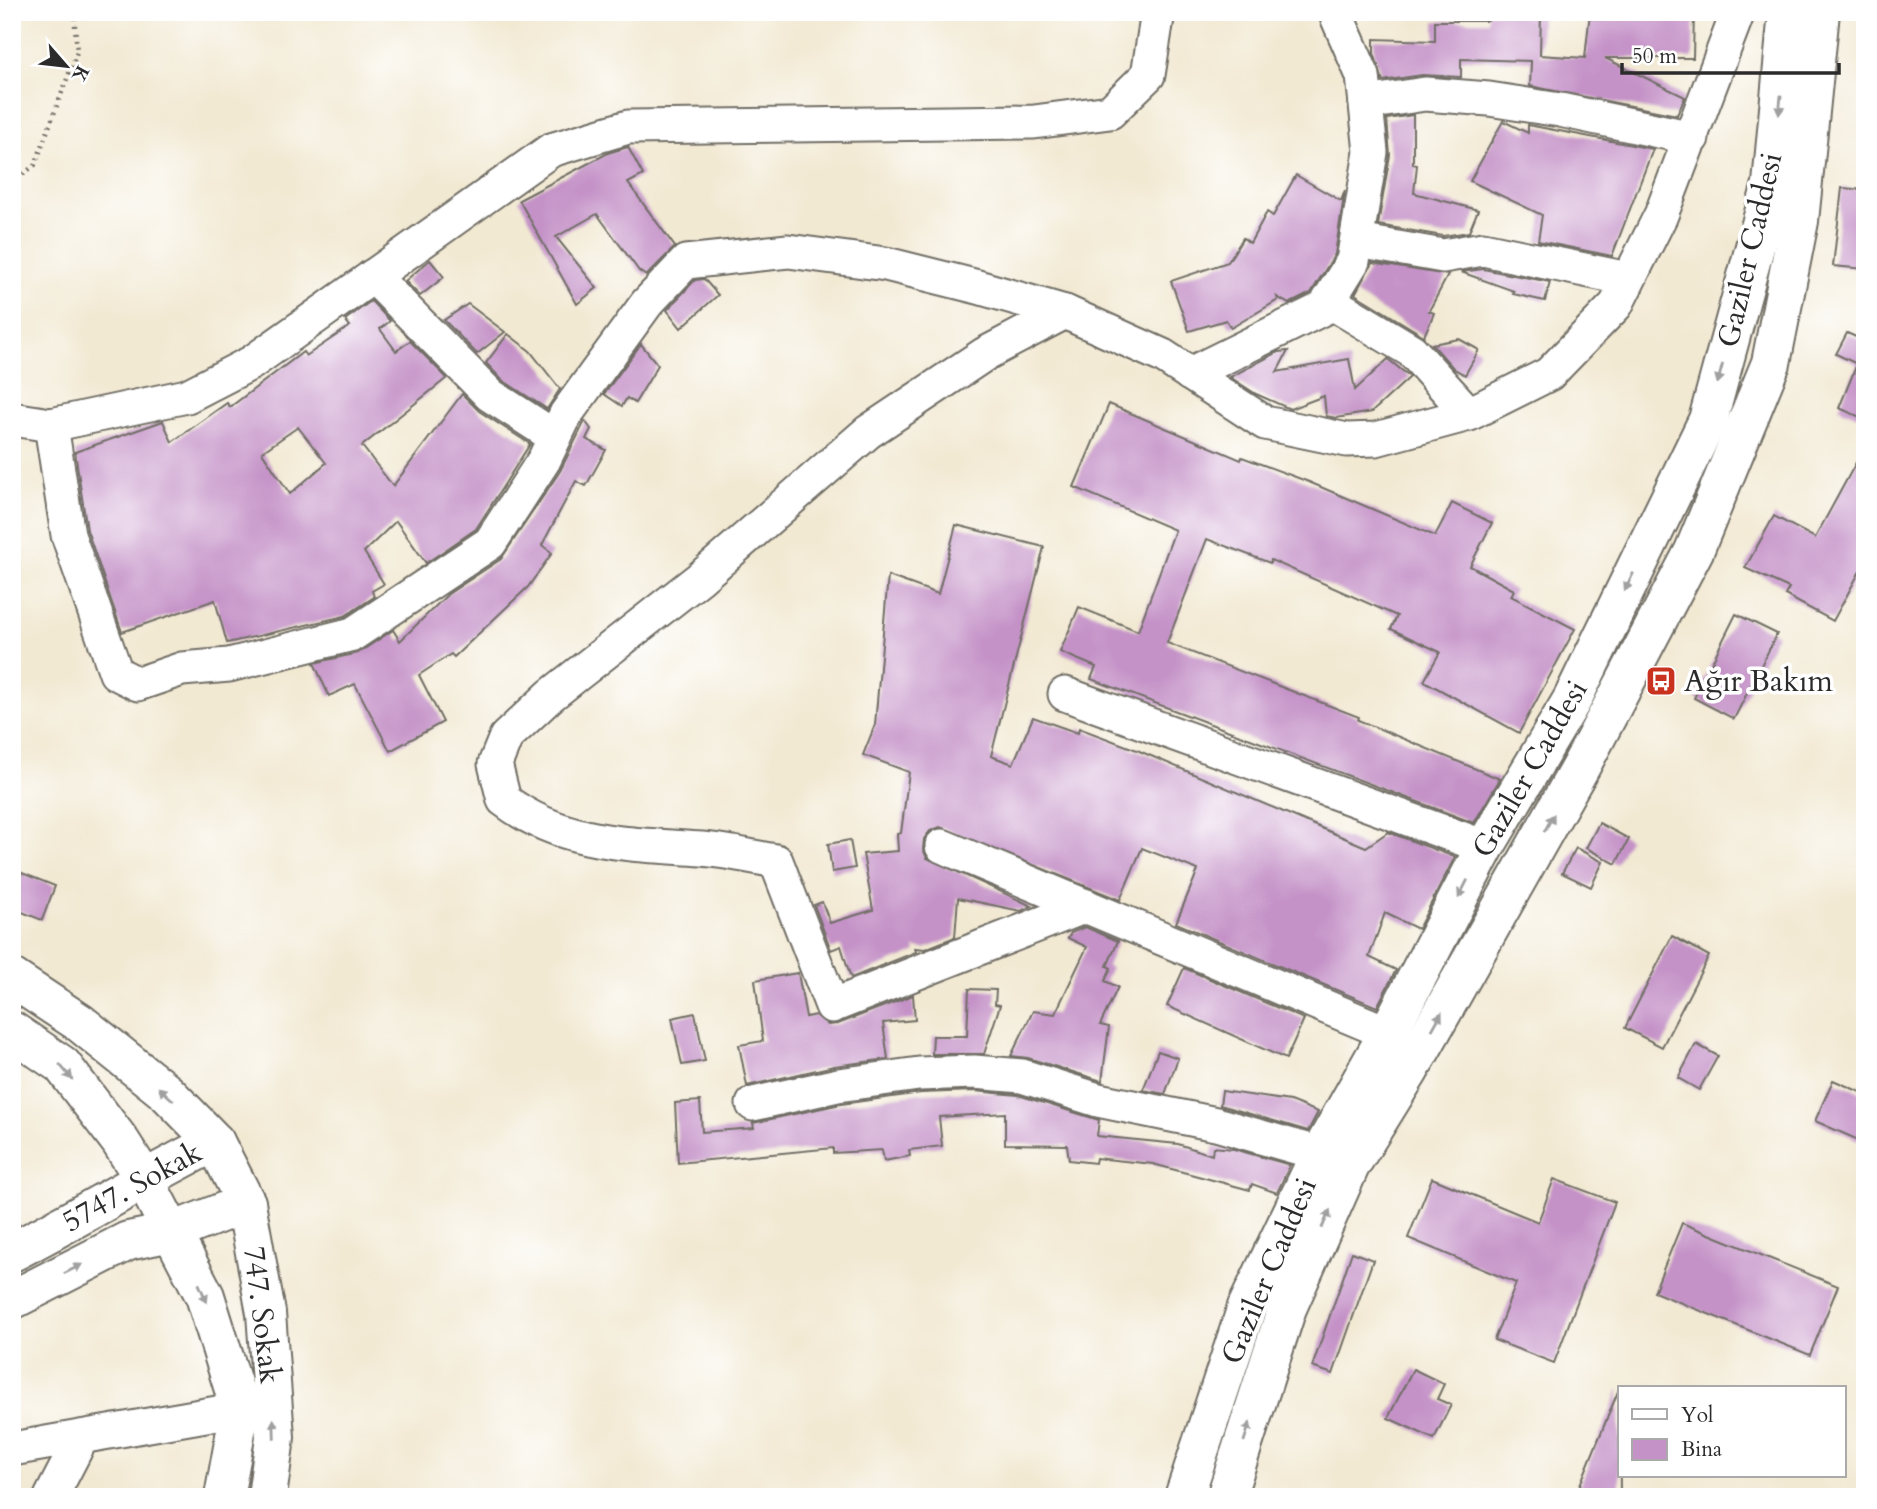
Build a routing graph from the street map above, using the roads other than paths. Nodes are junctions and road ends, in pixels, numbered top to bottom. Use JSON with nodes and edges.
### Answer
{"nodes":[{"id":1,"x":1158,"y":12,"type":"edge"},
{"id":2,"x":1335,"y":12,"type":"edge"},
{"id":3,"x":1738,"y":12,"type":"edge"},
{"id":4,"x":1788,"y":12,"type":"edge"},
{"id":5,"x":1820,"y":12,"type":"edge"},
{"id":6,"x":1366,"y":103,"type":"junction"},
{"id":7,"x":1692,"y":138,"type":"junction"},
{"id":8,"x":1358,"y":241,"type":"junction"},
{"id":9,"x":373,"y":276,"type":"junction"},
{"id":10,"x":1628,"y":279,"type":"junction"},
{"id":11,"x":1329,"y":301,"type":"junction"},
{"id":12,"x":1065,"y":312,"type":"junction"},
{"id":13,"x":1190,"y":374,"type":"junction"},
{"id":14,"x":1469,"y":414,"type":"junction"},
{"id":15,"x":12,"y":419,"type":"edge"},
{"id":16,"x":51,"y":425,"type":"junction"},
{"id":17,"x":555,"y":438,"type":"junction"},
{"id":18,"x":1065,"y":694,"type":"dead end"},
{"id":19,"x":942,"y":846,"type":"dead end"},
{"id":20,"x":1485,"y":847,"type":"junction"},
{"id":21,"x":1086,"y":906,"type":"junction"},
{"id":22,"x":12,"y":978,"type":"edge"},
{"id":23,"x":12,"y":1031,"type":"edge"},
{"id":24,"x":1388,"y":1034,"type":"junction"},
{"id":25,"x":753,"y":1104,"type":"dead end"},
{"id":26,"x":215,"y":1142,"type":"junction"},
{"id":27,"x":1320,"y":1154,"type":"junction"},
{"id":28,"x":143,"y":1177,"type":"junction"},
{"id":29,"x":246,"y":1203,"type":"junction"},
{"id":30,"x":172,"y":1233,"type":"junction"},
{"id":31,"x":12,"y":1252,"type":"edge"},
{"id":32,"x":12,"y":1300,"type":"edge"},
{"id":33,"x":240,"y":1409,"type":"junction"},
{"id":34,"x":82,"y":1437,"type":"junction"},
{"id":35,"x":12,"y":1449,"type":"edge"},
{"id":36,"x":51,"y":1497,"type":"edge"},
{"id":37,"x":224,"y":1497,"type":"edge"},
{"id":38,"x":267,"y":1497,"type":"edge"},
{"id":39,"x":1184,"y":1497,"type":"edge"},
{"id":40,"x":1226,"y":1497,"type":"edge"}],
"edges":[{"from":1,"to":9,"type":"street"},
{"from":2,"to":6,"type":"street"},
{"from":3,"to":7,"type":"street"},
{"from":4,"to":20,"type":"main road","name":"Gaziler Caddesi","one_way":true},
{"from":40,"to":5,"type":"main road","name":"Gaziler Caddesi","one_way":true},
{"from":6,"to":7,"type":"street"},
{"from":6,"to":8,"type":"street"},
{"from":7,"to":10,"type":"street"},
{"from":8,"to":10,"type":"street"},
{"from":8,"to":11,"type":"street"},
{"from":9,"to":16,"type":"street"},
{"from":9,"to":17,"type":"street"},
{"from":10,"to":14,"type":"street"},
{"from":11,"to":13,"type":"street"},
{"from":11,"to":14,"type":"street"},
{"from":12,"to":13,"type":"street"},
{"from":12,"to":17,"type":"street"},
{"from":12,"to":21,"type":"street"},
{"from":13,"to":14,"type":"street"},
{"from":15,"to":16,"type":"street"},
{"from":16,"to":17,"type":"street"},
{"from":18,"to":20,"type":"street"},
{"from":19,"to":21,"type":"street"},
{"from":20,"to":24,"type":"main road","name":"Gaziler Caddesi","one_way":true},
{"from":21,"to":24,"type":"street"},
{"from":26,"to":22,"type":"main road","name":"747. Sokak","one_way":true},
{"from":23,"to":28,"type":"main road","name":"747. Sokak","one_way":true},
{"from":24,"to":27,"type":"main road","name":"Gaziler Caddesi"},
{"from":25,"to":27,"type":"street"},
{"from":26,"to":28,"type":"main road","name":"5747. Sokak"},
{"from":26,"to":29,"type":"main road","name":"747. Sokak"},
{"from":27,"to":39,"type":"main road","name":"Gaziler Caddesi"},
{"from":28,"to":30,"type":"main road","name":"747. Sokak"},
{"from":28,"to":31,"type":"main road","name":"5747. Sokak"},
{"from":29,"to":30,"type":"main road","name":"5747. Sokak"},
{"from":38,"to":29,"type":"main road","name":"747. Sokak","one_way":true},
{"from":32,"to":30,"type":"main road","name":"5747. Sokak","one_way":true},
{"from":30,"to":33,"type":"main road","name":"747. Sokak","one_way":true},
{"from":33,"to":34,"type":"street"},
{"from":33,"to":37,"type":"main road","name":"747. Sokak"},
{"from":34,"to":35,"type":"street"},
{"from":34,"to":36,"type":"street"}]}
